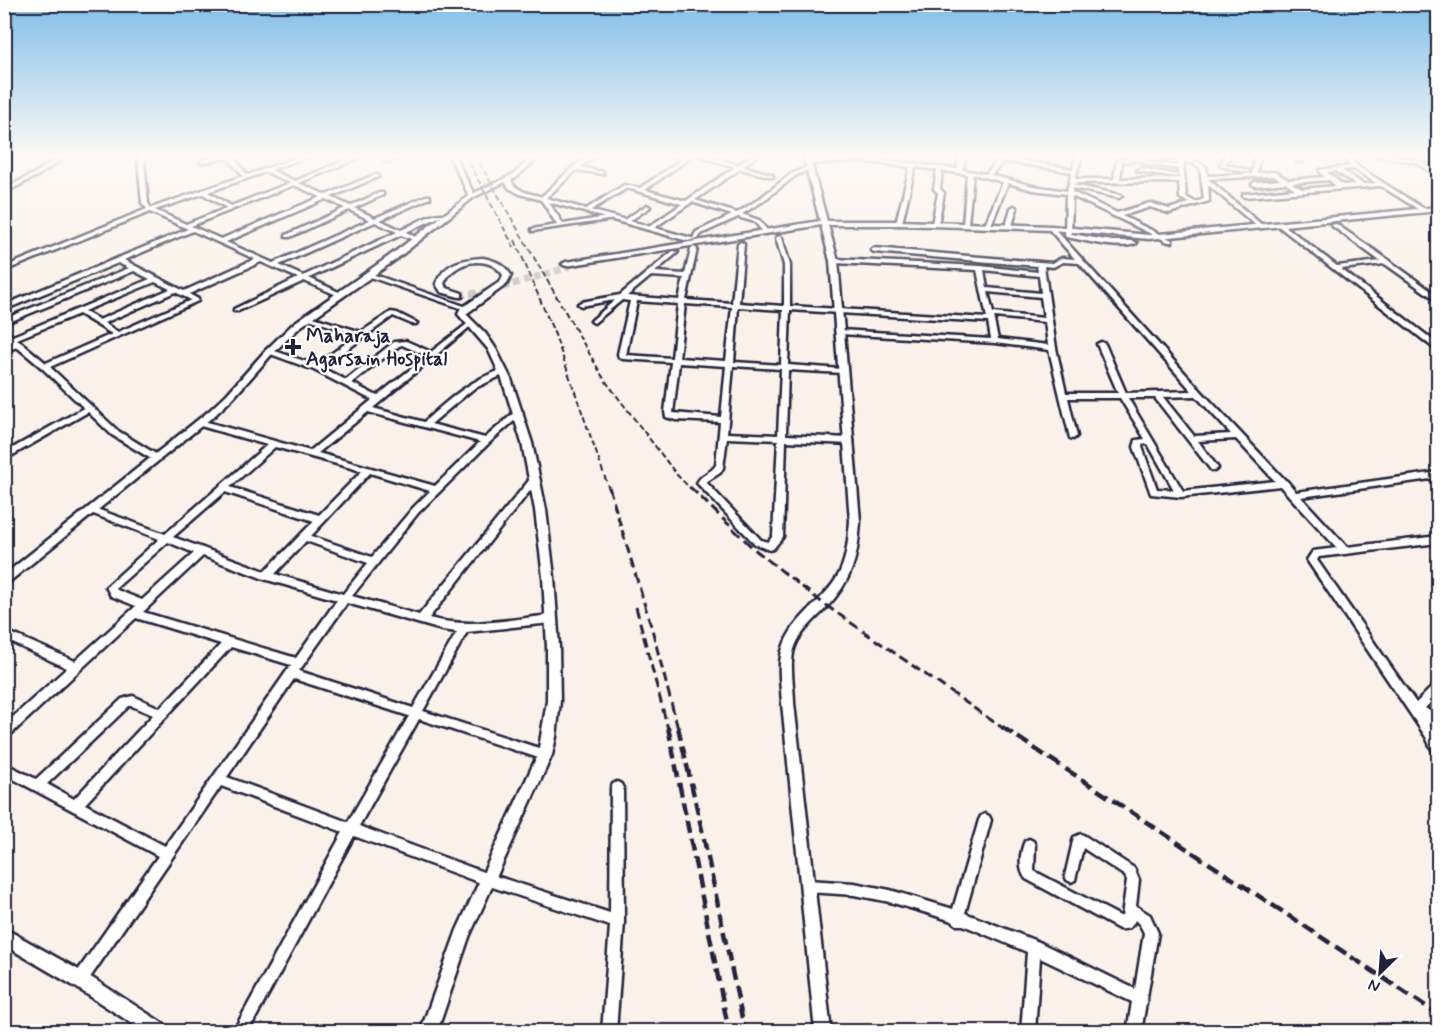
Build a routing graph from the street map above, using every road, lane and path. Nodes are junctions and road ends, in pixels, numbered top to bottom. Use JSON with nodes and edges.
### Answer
{"nodes":[{"id":1,"x":145,"y":203,"type":"edge"},
{"id":2,"x":169,"y":203,"type":"edge"},
{"id":3,"x":223,"y":203,"type":"edge"},
{"id":4,"x":243,"y":203,"type":"edge"},
{"id":5,"x":311,"y":203,"type":"edge"},
{"id":6,"x":339,"y":203,"type":"edge"},
{"id":7,"x":360,"y":203,"type":"edge"},
{"id":8,"x":413,"y":203,"type":"edge"},
{"id":9,"x":462,"y":203,"type":"edge"},
{"id":10,"x":546,"y":203,"type":"edge"},
{"id":11,"x":559,"y":203,"type":"edge"},
{"id":12,"x":598,"y":203,"type":"edge"},
{"id":13,"x":687,"y":203,"type":"edge"},
{"id":14,"x":694,"y":203,"type":"edge"},
{"id":15,"x":755,"y":203,"type":"edge"},
{"id":16,"x":818,"y":203,"type":"edge"},
{"id":17,"x":904,"y":203,"type":"edge"},
{"id":18,"x":939,"y":203,"type":"edge"},
{"id":19,"x":967,"y":203,"type":"edge"},
{"id":20,"x":997,"y":203,"type":"edge"},
{"id":21,"x":1069,"y":203,"type":"edge"},
{"id":22,"x":1098,"y":203,"type":"edge"},
{"id":23,"x":1193,"y":203,"type":"edge"},
{"id":24,"x":1233,"y":203,"type":"edge"},
{"id":25,"x":1413,"y":203,"type":"edge"},
{"id":26,"x":646,"y":207,"type":"dead end"},
{"id":27,"x":231,"y":208,"type":"junction"},
{"id":28,"x":349,"y":208,"type":"junction"},
{"id":29,"x":1014,"y":208,"type":"dead end"},
{"id":30,"x":1438,"y":209,"type":"edge"},
{"id":31,"x":150,"y":210,"type":"junction"},
{"id":32,"x":1423,"y":210,"type":"junction"},
{"id":33,"x":586,"y":211,"type":"junction"},
{"id":34,"x":738,"y":214,"type":"junction"},
{"id":35,"x":1118,"y":215,"type":"junction"},
{"id":36,"x":446,"y":216,"type":"junction"},
{"id":37,"x":1438,"y":216,"type":"edge"},
{"id":38,"x":613,"y":218,"type":"junction"},
{"id":39,"x":375,"y":220,"type":"junction"},
{"id":40,"x":626,"y":221,"type":"junction"},
{"id":41,"x":899,"y":223,"type":"junction"},
{"id":42,"x":934,"y":224,"type":"junction"},
{"id":43,"x":965,"y":224,"type":"junction"},
{"id":44,"x":1279,"y":224,"type":"junction"},
{"id":45,"x":824,"y":225,"type":"junction"},
{"id":46,"x":988,"y":225,"type":"junction"},
{"id":47,"x":1334,"y":225,"type":"junction"},
{"id":48,"x":561,"y":226,"type":"junction"},
{"id":49,"x":1010,"y":226,"type":"junction"},
{"id":50,"x":1260,"y":226,"type":"junction"},
{"id":51,"x":190,"y":227,"type":"junction"},
{"id":52,"x":652,"y":227,"type":"junction"},
{"id":53,"x":1286,"y":229,"type":"junction"},
{"id":54,"x":764,"y":230,"type":"junction"},
{"id":55,"x":792,"y":230,"type":"junction"},
{"id":56,"x":1053,"y":230,"type":"junction"},
{"id":57,"x":534,"y":231,"type":"dead end"},
{"id":58,"x":1068,"y":232,"type":"junction"},
{"id":59,"x":401,"y":233,"type":"junction"},
{"id":60,"x":288,"y":236,"type":"dead end"},
{"id":61,"x":1161,"y":236,"type":"junction"},
{"id":62,"x":693,"y":238,"type":"junction"},
{"id":63,"x":779,"y":238,"type":"junction"},
{"id":64,"x":416,"y":239,"type":"junction"},
{"id":65,"x":222,"y":241,"type":"junction"},
{"id":66,"x":1170,"y":241,"type":"junction"},
{"id":67,"x":741,"y":244,"type":"junction"},
{"id":68,"x":694,"y":249,"type":"junction"},
{"id":69,"x":874,"y":250,"type":"dead end"},
{"id":70,"x":675,"y":252,"type":"junction"},
{"id":71,"x":261,"y":259,"type":"junction"},
{"id":72,"x":118,"y":260,"type":"junction"},
{"id":73,"x":834,"y":261,"type":"junction"},
{"id":74,"x":1081,"y":261,"type":"junction"},
{"id":75,"x":1388,"y":262,"type":"junction"},
{"id":76,"x":1040,"y":263,"type":"junction"},
{"id":77,"x":273,"y":265,"type":"junction"},
{"id":78,"x":568,"y":265,"type":"tunnel mouth"},
{"id":79,"x":980,"y":267,"type":"junction"},
{"id":80,"x":1335,"y":267,"type":"junction"},
{"id":81,"x":135,"y":268,"type":"junction"},
{"id":82,"x":4,"y":269,"type":"edge"},
{"id":83,"x":649,"y":274,"type":"junction"},
{"id":84,"x":1041,"y":274,"type":"junction"},
{"id":85,"x":369,"y":275,"type":"junction"},
{"id":86,"x":688,"y":276,"type":"junction"},
{"id":87,"x":156,"y":279,"type":"junction"},
{"id":88,"x":304,"y":279,"type":"junction"},
{"id":89,"x":986,"y":290,"type":"junction"},
{"id":90,"x":181,"y":291,"type":"junction"},
{"id":91,"x":462,"y":293,"type":"tunnel mouth"},
{"id":92,"x":341,"y":295,"type":"junction"},
{"id":93,"x":1044,"y":295,"type":"junction"},
{"id":94,"x":620,"y":297,"type":"junction"},
{"id":95,"x":634,"y":299,"type":"junction"},
{"id":96,"x":1438,"y":299,"type":"edge"},
{"id":97,"x":682,"y":302,"type":"junction"},
{"id":98,"x":581,"y":304,"type":"dead end"},
{"id":99,"x":736,"y":305,"type":"junction"},
{"id":100,"x":4,"y":308,"type":"edge"},
{"id":101,"x":786,"y":308,"type":"junction"},
{"id":102,"x":465,"y":309,"type":"junction"},
{"id":103,"x":236,"y":310,"type":"dead end"},
{"id":104,"x":79,"y":311,"type":"junction"},
{"id":105,"x":838,"y":311,"type":"junction"},
{"id":106,"x":308,"y":317,"type":"junction"},
{"id":107,"x":991,"y":317,"type":"junction"},
{"id":108,"x":1048,"y":320,"type":"junction"},
{"id":109,"x":594,"y":321,"type":"dead end"},
{"id":110,"x":4,"y":322,"type":"edge"},
{"id":111,"x":98,"y":322,"type":"junction"},
{"id":112,"x":414,"y":323,"type":"dead end"},
{"id":113,"x":471,"y":323,"type":"junction"},
{"id":114,"x":4,"y":332,"type":"edge"},
{"id":115,"x":840,"y":332,"type":"junction"},
{"id":116,"x":117,"y":334,"type":"junction"},
{"id":117,"x":363,"y":335,"type":"junction"},
{"id":118,"x":995,"y":341,"type":"junction"},
{"id":119,"x":15,"y":342,"type":"junction"},
{"id":120,"x":1101,"y":344,"type":"dead end"},
{"id":121,"x":1438,"y":347,"type":"edge"},
{"id":122,"x":1052,"y":348,"type":"junction"},
{"id":123,"x":4,"y":351,"type":"edge"},
{"id":124,"x":269,"y":352,"type":"junction"},
{"id":125,"x":431,"y":355,"type":"junction"},
{"id":126,"x":675,"y":361,"type":"junction"},
{"id":127,"x":729,"y":364,"type":"junction"},
{"id":128,"x":45,"y":366,"type":"junction"},
{"id":129,"x":783,"y":367,"type":"junction"},
{"id":130,"x":317,"y":368,"type":"junction"},
{"id":131,"x":842,"y":371,"type":"junction"},
{"id":132,"x":502,"y":372,"type":"junction"},
{"id":133,"x":348,"y":382,"type":"junction"},
{"id":134,"x":1198,"y":393,"type":"junction"},
{"id":135,"x":1063,"y":395,"type":"junction"},
{"id":136,"x":1123,"y":396,"type":"junction"},
{"id":137,"x":1158,"y":396,"type":"junction"},
{"id":138,"x":378,"y":399,"type":"junction"},
{"id":139,"x":366,"y":408,"type":"junction"},
{"id":140,"x":88,"y":409,"type":"junction"},
{"id":141,"x":519,"y":413,"type":"junction"},
{"id":142,"x":723,"y":420,"type":"junction"},
{"id":143,"x":200,"y":423,"type":"junction"},
{"id":144,"x":426,"y":424,"type":"junction"},
{"id":145,"x":722,"y":435,"type":"junction"},
{"id":146,"x":1073,"y":436,"type":"dead end"},
{"id":147,"x":1239,"y":436,"type":"junction"},
{"id":148,"x":781,"y":438,"type":"junction"},
{"id":149,"x":1193,"y":439,"type":"junction"},
{"id":150,"x":486,"y":441,"type":"junction"},
{"id":151,"x":849,"y":441,"type":"junction"},
{"id":152,"x":1150,"y":441,"type":"junction"},
{"id":153,"x":274,"y":443,"type":"junction"},
{"id":154,"x":312,"y":454,"type":"junction"},
{"id":155,"x":4,"y":457,"type":"edge"},
{"id":156,"x":156,"y":458,"type":"junction"},
{"id":157,"x":1214,"y":468,"type":"dead end"},
{"id":158,"x":368,"y":470,"type":"junction"},
{"id":159,"x":1438,"y":475,"type":"edge"},
{"id":160,"x":534,"y":480,"type":"junction"},
{"id":161,"x":1284,"y":483,"type":"junction"},
{"id":162,"x":223,"y":488,"type":"junction"},
{"id":163,"x":436,"y":489,"type":"junction"},
{"id":164,"x":1181,"y":494,"type":"junction"},
{"id":165,"x":1295,"y":495,"type":"junction"},
{"id":166,"x":91,"y":510,"type":"junction"},
{"id":167,"x":320,"y":519,"type":"junction"},
{"id":168,"x":303,"y":537,"type":"junction"},
{"id":169,"x":165,"y":539,"type":"junction"},
{"id":170,"x":1438,"y":539,"type":"edge"},
{"id":171,"x":1344,"y":550,"type":"junction"},
{"id":172,"x":200,"y":553,"type":"junction"},
{"id":173,"x":373,"y":561,"type":"junction"},
{"id":174,"x":267,"y":576,"type":"junction"},
{"id":175,"x":4,"y":582,"type":"edge"},
{"id":176,"x":344,"y":598,"type":"junction"},
{"id":177,"x":144,"y":604,"type":"junction"},
{"id":178,"x":134,"y":613,"type":"junction"},
{"id":179,"x":551,"y":619,"type":"junction"},
{"id":180,"x":421,"y":620,"type":"junction"},
{"id":181,"x":464,"y":628,"type":"junction"},
{"id":182,"x":4,"y":634,"type":"edge"},
{"id":183,"x":228,"y":642,"type":"junction"},
{"id":184,"x":298,"y":663,"type":"junction"},
{"id":185,"x":76,"y":667,"type":"junction"},
{"id":186,"x":291,"y":673,"type":"junction"},
{"id":187,"x":1438,"y":688,"type":"edge"},
{"id":188,"x":1413,"y":708,"type":"junction"},
{"id":189,"x":417,"y":713,"type":"junction"},
{"id":190,"x":161,"y":714,"type":"junction"},
{"id":191,"x":1438,"y":721,"type":"edge"},
{"id":192,"x":4,"y":733,"type":"edge"},
{"id":193,"x":1438,"y":750,"type":"edge"},
{"id":194,"x":545,"y":755,"type":"junction"},
{"id":195,"x":4,"y":768,"type":"edge"},
{"id":196,"x":218,"y":779,"type":"junction"},
{"id":197,"x":37,"y":786,"type":"junction"},
{"id":198,"x":617,"y":788,"type":"dead end"},
{"id":199,"x":75,"y":806,"type":"junction"},
{"id":200,"x":985,"y":820,"type":"dead end"},
{"id":201,"x":351,"y":829,"type":"junction"},
{"id":202,"x":1029,"y":845,"type":"dead end"},
{"id":203,"x":167,"y":854,"type":"junction"},
{"id":204,"x":1071,"y":876,"type":"dead end"},
{"id":205,"x":486,"y":879,"type":"junction"},
{"id":206,"x":808,"y":886,"type":"junction"},
{"id":207,"x":1130,"y":909,"type":"junction"},
{"id":208,"x":957,"y":918,"type":"junction"},
{"id":209,"x":617,"y":922,"type":"junction"},
{"id":210,"x":4,"y":936,"type":"edge"},
{"id":211,"x":1034,"y":947,"type":"junction"},
{"id":212,"x":80,"y":980,"type":"junction"},
{"id":213,"x":1139,"y":998,"type":"junction"},
{"id":214,"x":161,"y":1032,"type":"edge"},
{"id":215,"x":240,"y":1032,"type":"edge"},
{"id":216,"x":428,"y":1032,"type":"edge"},
{"id":217,"x":609,"y":1032,"type":"edge"},
{"id":218,"x":824,"y":1032,"type":"edge"},
{"id":219,"x":1028,"y":1032,"type":"edge"},
{"id":220,"x":1134,"y":1032,"type":"edge"},
{"id":221,"x":1378,"y":1032,"type":"edge"},
{"id":222,"x":1388,"y":1032,"type":"edge"}],
"edges":[{"from":1,"to":31,"type":"street"},
{"from":2,"to":31,"type":"street"},
{"from":3,"to":27,"type":"street"},
{"from":4,"to":27,"type":"street"},
{"from":5,"to":65,"type":"street"},
{"from":6,"to":28,"type":"street"},
{"from":7,"to":28,"type":"street"},
{"from":8,"to":39,"type":"street"},
{"from":9,"to":36,"type":"street"},
{"from":10,"to":48,"type":"street"},
{"from":11,"to":33,"type":"street"},
{"from":12,"to":33,"type":"street"},
{"from":13,"to":52,"type":"street"},
{"from":14,"to":34,"type":"street"},
{"from":15,"to":34,"type":"street"},
{"from":16,"to":45,"type":"street"},
{"from":17,"to":41,"type":"street"},
{"from":18,"to":42,"type":"street"},
{"from":19,"to":43,"type":"street"},
{"from":20,"to":46,"type":"street"},
{"from":21,"to":58,"type":"street"},
{"from":22,"to":35,"type":"street"},
{"from":23,"to":35,"type":"street"},
{"from":24,"to":50,"type":"street"},
{"from":25,"to":32,"type":"street"},
{"from":26,"to":40,"type":"street"},
{"from":27,"to":51,"type":"street"},
{"from":28,"to":39,"type":"street"},
{"from":28,"to":60,"type":"street"},
{"from":29,"to":49,"type":"street"},
{"from":30,"to":32,"type":"street"},
{"from":31,"to":51,"type":"street"},
{"from":31,"to":82,"type":"street"},
{"from":32,"to":44,"type":"street"},
{"from":33,"to":38,"type":"street"},
{"from":34,"to":54,"type":"street"},
{"from":34,"to":62,"type":"street"},
{"from":35,"to":61,"type":"street"},
{"from":36,"to":59,"type":"street"},
{"from":36,"to":64,"type":"street"},
{"from":37,"to":47,"type":"street"},
{"from":38,"to":40,"type":"street"},
{"from":38,"to":48,"type":"street"},
{"from":39,"to":59,"type":"street"},
{"from":39,"to":77,"type":"street"},
{"from":40,"to":52,"type":"street"},
{"from":41,"to":42,"type":"street"},
{"from":41,"to":45,"type":"street"},
{"from":42,"to":43,"type":"street"},
{"from":43,"to":46,"type":"street"},
{"from":44,"to":50,"type":"street"},
{"from":44,"to":53,"type":"street"},
{"from":45,"to":55,"type":"street"},
{"from":45,"to":56,"type":"street"},
{"from":45,"to":73,"type":"street"},
{"from":46,"to":49,"type":"street"},
{"from":47,"to":53,"type":"street"},
{"from":47,"to":75,"type":"street"},
{"from":48,"to":57,"type":"street"},
{"from":49,"to":56,"type":"street"},
{"from":50,"to":61,"type":"street"},
{"from":51,"to":65,"type":"street"},
{"from":51,"to":72,"type":"street"},
{"from":52,"to":62,"type":"street"},
{"from":53,"to":66,"type":"street"},
{"from":53,"to":80,"type":"street"},
{"from":54,"to":55,"type":"street"},
{"from":54,"to":62,"type":"street"},
{"from":55,"to":63,"type":"street"},
{"from":55,"to":78,"type":"street"},
{"from":56,"to":58,"type":"street"},
{"from":56,"to":74,"type":"street"},
{"from":58,"to":61,"type":"street"},
{"from":58,"to":66,"type":"street"},
{"from":59,"to":64,"type":"street"},
{"from":59,"to":88,"type":"street"},
{"from":61,"to":66,"type":"street"},
{"from":62,"to":70,"type":"street"},
{"from":63,"to":67,"type":"street"},
{"from":63,"to":101,"type":"street"},
{"from":64,"to":85,"type":"street"},
{"from":65,"to":71,"type":"street"},
{"from":67,"to":68,"type":"street"},
{"from":67,"to":99,"type":"street"},
{"from":68,"to":70,"type":"street"},
{"from":68,"to":86,"type":"street"},
{"from":69,"to":76,"type":"street"},
{"from":70,"to":83,"type":"street"},
{"from":71,"to":77,"type":"street"},
{"from":71,"to":90,"type":"street"},
{"from":72,"to":81,"type":"street"},
{"from":72,"to":100,"type":"street"},
{"from":73,"to":79,"type":"street"},
{"from":73,"to":105,"type":"street"},
{"from":74,"to":76,"type":"street"},
{"from":74,"to":134,"type":"street"},
{"from":75,"to":80,"type":"street"},
{"from":75,"to":96,"type":"street"},
{"from":76,"to":84,"type":"street"},
{"from":77,"to":88,"type":"street"},
{"from":79,"to":84,"type":"street"},
{"from":79,"to":89,"type":"street"},
{"from":80,"to":121,"type":"street"},
{"from":81,"to":87,"type":"street"},
{"from":81,"to":110,"type":"street"},
{"from":83,"to":86,"type":"street"},
{"from":83,"to":94,"type":"street"},
{"from":84,"to":93,"type":"street"},
{"from":85,"to":92,"type":"street"},
{"from":85,"to":102,"type":"street"},
{"from":86,"to":97,"type":"street"},
{"from":87,"to":90,"type":"street"},
{"from":87,"to":104,"type":"street"},
{"from":88,"to":92,"type":"street"},
{"from":88,"to":103,"type":"street"},
{"from":89,"to":93,"type":"street"},
{"from":89,"to":107,"type":"street"},
{"from":90,"to":111,"type":"street"},
{"from":90,"to":116,"type":"street"},
{"from":91,"to":102,"type":"street"},
{"from":92,"to":106,"type":"street"},
{"from":93,"to":108,"type":"street"},
{"from":94,"to":95,"type":"street"},
{"from":94,"to":98,"type":"street"},
{"from":94,"to":109,"type":"street"},
{"from":95,"to":97,"type":"street"},
{"from":95,"to":126,"type":"street"},
{"from":97,"to":99,"type":"street"},
{"from":97,"to":126,"type":"street"},
{"from":99,"to":101,"type":"street"},
{"from":99,"to":127,"type":"street"},
{"from":101,"to":105,"type":"street"},
{"from":101,"to":129,"type":"street"},
{"from":102,"to":113,"type":"street"},
{"from":104,"to":111,"type":"street"},
{"from":104,"to":119,"type":"street"},
{"from":105,"to":107,"type":"street"},
{"from":105,"to":115,"type":"street"},
{"from":106,"to":117,"type":"street"},
{"from":106,"to":124,"type":"street"},
{"from":107,"to":108,"type":"street"},
{"from":107,"to":118,"type":"street"},
{"from":108,"to":122,"type":"street"},
{"from":111,"to":116,"type":"street"},
{"from":112,"to":117,"type":"street"},
{"from":113,"to":125,"type":"street"},
{"from":113,"to":132,"type":"street"},
{"from":114,"to":119,"type":"street"},
{"from":115,"to":118,"type":"street"},
{"from":115,"to":131,"type":"street"},
{"from":116,"to":128,"type":"street"},
{"from":117,"to":130,"type":"street"},
{"from":118,"to":122,"type":"street"},
{"from":119,"to":123,"type":"street"},
{"from":119,"to":128,"type":"street"},
{"from":120,"to":136,"type":"street"},
{"from":122,"to":135,"type":"street"},
{"from":124,"to":130,"type":"street"},
{"from":124,"to":143,"type":"street"},
{"from":125,"to":133,"type":"street"},
{"from":125,"to":138,"type":"street"},
{"from":126,"to":127,"type":"street"},
{"from":126,"to":142,"type":"street"},
{"from":127,"to":129,"type":"street"},
{"from":127,"to":142,"type":"street"},
{"from":128,"to":140,"type":"street"},
{"from":129,"to":131,"type":"street"},
{"from":129,"to":148,"type":"street"},
{"from":130,"to":133,"type":"street"},
{"from":131,"to":151,"type":"street"},
{"from":132,"to":141,"type":"street"},
{"from":132,"to":144,"type":"street"},
{"from":133,"to":138,"type":"street"},
{"from":134,"to":137,"type":"street"},
{"from":134,"to":147,"type":"street"},
{"from":135,"to":136,"type":"street"},
{"from":135,"to":146,"type":"street"},
{"from":136,"to":137,"type":"street"},
{"from":136,"to":152,"type":"street"},
{"from":137,"to":149,"type":"street"},
{"from":138,"to":139,"type":"street"},
{"from":139,"to":144,"type":"street"},
{"from":139,"to":154,"type":"street"},
{"from":140,"to":155,"type":"street"},
{"from":140,"to":156,"type":"street"},
{"from":141,"to":150,"type":"street"},
{"from":141,"to":160,"type":"street"},
{"from":142,"to":145,"type":"street"},
{"from":143,"to":153,"type":"street"},
{"from":143,"to":156,"type":"street"},
{"from":144,"to":150,"type":"street"},
{"from":145,"to":148,"type":"street"},
{"from":145,"to":148,"type":"street"},
{"from":147,"to":149,"type":"street"},
{"from":147,"to":161,"type":"street"},
{"from":148,"to":151,"type":"street"},
{"from":149,"to":157,"type":"street"},
{"from":150,"to":163,"type":"street"},
{"from":151,"to":206,"type":"street"},
{"from":152,"to":164,"type":"street"},
{"from":152,"to":164,"type":"street"},
{"from":153,"to":154,"type":"street"},
{"from":153,"to":162,"type":"street"},
{"from":154,"to":158,"type":"street"},
{"from":156,"to":166,"type":"street"},
{"from":158,"to":163,"type":"street"},
{"from":158,"to":167,"type":"street"},
{"from":159,"to":165,"type":"street"},
{"from":160,"to":179,"type":"street"},
{"from":160,"to":180,"type":"street"},
{"from":161,"to":164,"type":"street"},
{"from":161,"to":165,"type":"street"},
{"from":162,"to":167,"type":"street"},
{"from":162,"to":169,"type":"street"},
{"from":163,"to":173,"type":"street"},
{"from":165,"to":171,"type":"street"},
{"from":166,"to":169,"type":"street"},
{"from":166,"to":175,"type":"street"},
{"from":167,"to":168,"type":"street"},
{"from":168,"to":173,"type":"street"},
{"from":168,"to":174,"type":"street"},
{"from":169,"to":172,"type":"street"},
{"from":169,"to":177,"type":"street"},
{"from":170,"to":171,"type":"street"},
{"from":171,"to":188,"type":"street"},
{"from":172,"to":174,"type":"street"},
{"from":172,"to":177,"type":"street"},
{"from":173,"to":176,"type":"street"},
{"from":174,"to":176,"type":"street"},
{"from":176,"to":180,"type":"street"},
{"from":176,"to":184,"type":"street"},
{"from":177,"to":178,"type":"street"},
{"from":178,"to":183,"type":"street"},
{"from":178,"to":185,"type":"street"},
{"from":179,"to":181,"type":"street"},
{"from":179,"to":194,"type":"street"},
{"from":180,"to":181,"type":"street"},
{"from":181,"to":189,"type":"street"},
{"from":182,"to":185,"type":"street"},
{"from":183,"to":184,"type":"street"},
{"from":183,"to":190,"type":"street"},
{"from":184,"to":186,"type":"street"},
{"from":185,"to":192,"type":"street"},
{"from":186,"to":189,"type":"street"},
{"from":186,"to":196,"type":"street"},
{"from":187,"to":188,"type":"street"},
{"from":188,"to":191,"type":"street"},
{"from":188,"to":193,"type":"street"},
{"from":189,"to":194,"type":"street"},
{"from":189,"to":201,"type":"street"},
{"from":190,"to":197,"type":"street"},
{"from":190,"to":199,"type":"street"},
{"from":194,"to":205,"type":"street"},
{"from":195,"to":197,"type":"street"},
{"from":196,"to":201,"type":"street"},
{"from":196,"to":203,"type":"street"},
{"from":197,"to":199,"type":"street"},
{"from":198,"to":209,"type":"street"},
{"from":199,"to":203,"type":"street"},
{"from":200,"to":208,"type":"street"},
{"from":201,"to":205,"type":"street"},
{"from":201,"to":215,"type":"street"},
{"from":202,"to":207,"type":"street"},
{"from":203,"to":212,"type":"street"},
{"from":204,"to":207,"type":"street"},
{"from":205,"to":209,"type":"street"},
{"from":205,"to":216,"type":"street"},
{"from":206,"to":208,"type":"street"},
{"from":206,"to":218,"type":"street"},
{"from":207,"to":213,"type":"street"},
{"from":208,"to":211,"type":"street"},
{"from":209,"to":217,"type":"street"},
{"from":210,"to":212,"type":"street"},
{"from":211,"to":213,"type":"street"},
{"from":211,"to":219,"type":"street"},
{"from":212,"to":214,"type":"street"},
{"from":213,"to":220,"type":"street"},
{"from":221,"to":222,"type":"street"}]}
